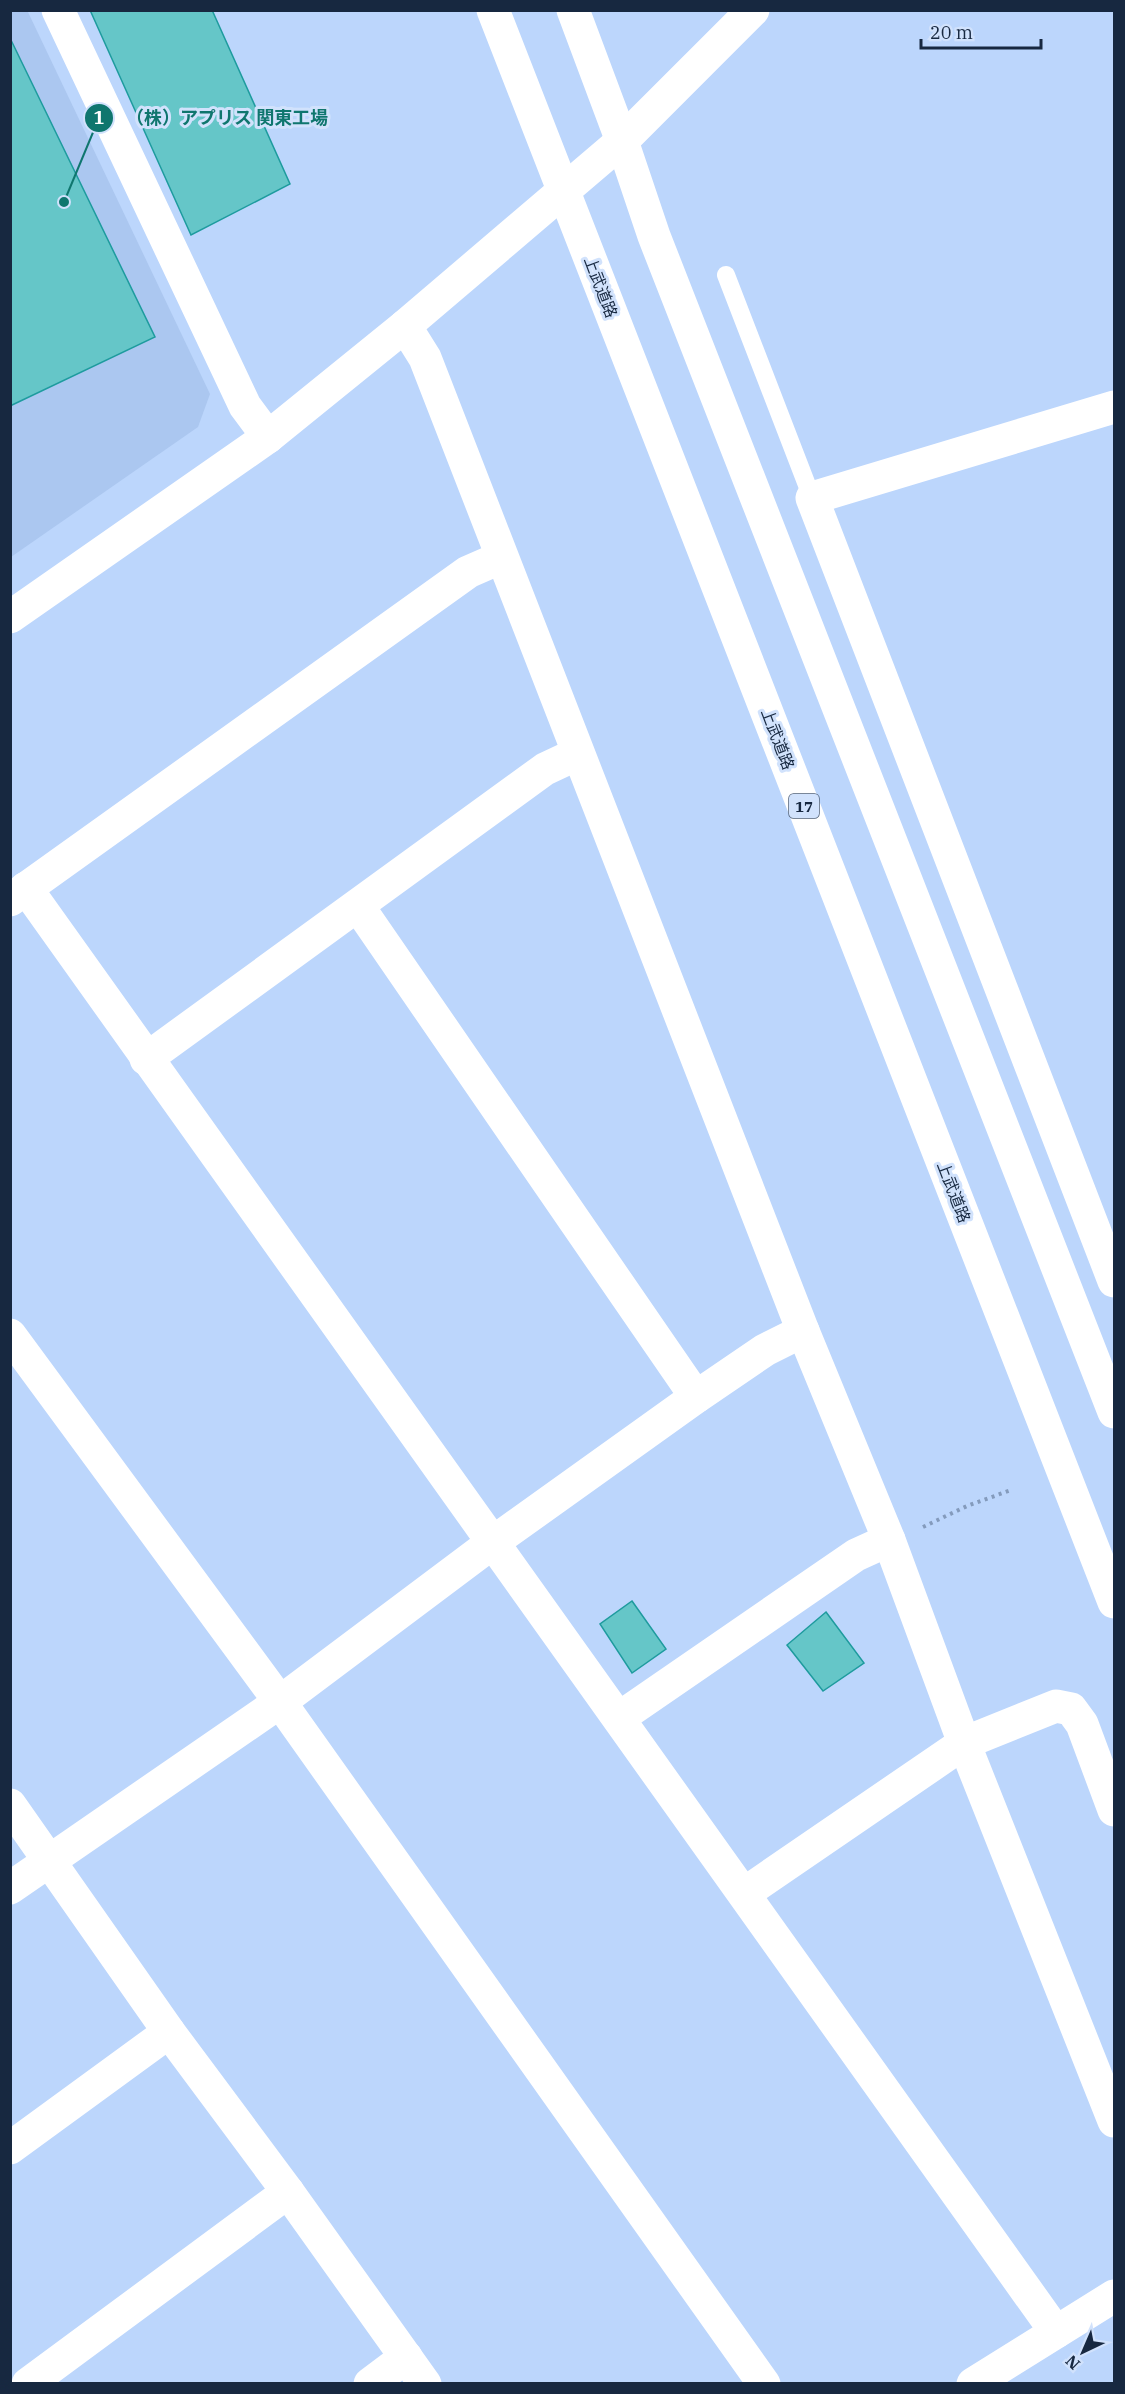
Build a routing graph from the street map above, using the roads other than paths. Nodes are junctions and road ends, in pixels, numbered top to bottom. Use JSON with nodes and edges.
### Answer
{"nodes":[{"id":1,"x":58,"y":10,"type":"edge"},
{"id":2,"x":493,"y":10,"type":"edge"},
{"id":3,"x":573,"y":10,"type":"edge"},
{"id":4,"x":753,"y":10,"type":"edge"},
{"id":5,"x":622,"y":141,"type":"junction"},
{"id":6,"x":564,"y":192,"type":"junction"},
{"id":7,"x":726,"y":274,"type":"dead end"},
{"id":8,"x":405,"y":327,"type":"junction"},
{"id":9,"x":1114,"y":407,"type":"edge"},
{"id":10,"x":268,"y":437,"type":"junction"},
{"id":11,"x":812,"y":498,"type":"junction"},
{"id":12,"x":500,"y":558,"type":"junction"},
{"id":13,"x":10,"y":617,"type":"edge"},
{"id":14,"x":577,"y":754,"type":"junction"},
{"id":15,"x":18,"y":894,"type":"edge"},
{"id":16,"x":358,"y":906,"type":"junction"},
{"id":17,"x":146,"y":1059,"type":"junction"},
{"id":18,"x":1114,"y":1281,"type":"edge"},
{"id":19,"x":803,"y":1331,"type":"junction"},
{"id":20,"x":10,"y":1335,"type":"edge"},
{"id":21,"x":696,"y":1397,"type":"junction"},
{"id":22,"x":1114,"y":1412,"type":"edge"},
{"id":23,"x":904,"y":1535,"type":"junction"},
{"id":24,"x":492,"y":1543,"type":"junction"},
{"id":25,"x":1114,"y":1602,"type":"edge"},
{"id":26,"x":280,"y":1702,"type":"junction"},
{"id":27,"x":619,"y":1718,"type":"junction"},
{"id":28,"x":964,"y":1743,"type":"junction"},
{"id":29,"x":10,"y":1805,"type":"edge"},
{"id":30,"x":1114,"y":1810,"type":"edge"},
{"id":31,"x":50,"y":1860,"type":"junction"},
{"id":32,"x":10,"y":1888,"type":"edge"},
{"id":33,"x":745,"y":1893,"type":"junction"},
{"id":34,"x":169,"y":2032,"type":"junction"},
{"id":35,"x":1114,"y":2121,"type":"edge"},
{"id":36,"x":10,"y":2148,"type":"edge"},
{"id":37,"x":288,"y":2192,"type":"junction"},
{"id":38,"x":1114,"y":2296,"type":"edge"},
{"id":39,"x":1056,"y":2332,"type":"junction"},
{"id":40,"x":406,"y":2357,"type":"junction"},
{"id":41,"x":28,"y":2384,"type":"edge"},
{"id":42,"x":370,"y":2384,"type":"edge"},
{"id":43,"x":425,"y":2384,"type":"edge"},
{"id":44,"x":764,"y":2384,"type":"edge"},
{"id":45,"x":973,"y":2384,"type":"edge"}],
"edges":[{"from":1,"to":10,"type":"main road"},
{"from":2,"to":6,"type":"main road","name":"上武道路","number":"17"},
{"from":3,"to":5,"type":"main road"},
{"from":4,"to":5,"type":"main road"},
{"from":5,"to":6,"type":"main road"},
{"from":5,"to":22,"type":"main road"},
{"from":6,"to":8,"type":"main road"},
{"from":6,"to":25,"type":"main road","name":"上武道路","number":"17"},
{"from":7,"to":11,"type":"lane"},
{"from":8,"to":10,"type":"main road"},
{"from":8,"to":12,"type":"main road"},
{"from":9,"to":11,"type":"main road"},
{"from":10,"to":13,"type":"main road"},
{"from":11,"to":18,"type":"main road"},
{"from":12,"to":14,"type":"main road"},
{"from":12,"to":15,"type":"main road"},
{"from":14,"to":16,"type":"main road"},
{"from":14,"to":19,"type":"main road"},
{"from":15,"to":17,"type":"main road"},
{"from":16,"to":17,"type":"main road"},
{"from":16,"to":21,"type":"main road"},
{"from":17,"to":24,"type":"main road"},
{"from":19,"to":21,"type":"main road"},
{"from":19,"to":23,"type":"main road"},
{"from":20,"to":26,"type":"main road"},
{"from":21,"to":24,"type":"main road"},
{"from":23,"to":27,"type":"main road"},
{"from":23,"to":28,"type":"main road"},
{"from":24,"to":26,"type":"main road"},
{"from":24,"to":27,"type":"main road"},
{"from":26,"to":31,"type":"main road"},
{"from":26,"to":44,"type":"main road"},
{"from":27,"to":33,"type":"main road"},
{"from":28,"to":30,"type":"main road"},
{"from":28,"to":33,"type":"main road"},
{"from":28,"to":35,"type":"main road"},
{"from":29,"to":31,"type":"main road"},
{"from":31,"to":32,"type":"main road"},
{"from":31,"to":34,"type":"main road"},
{"from":33,"to":39,"type":"main road"},
{"from":34,"to":36,"type":"main road"},
{"from":34,"to":37,"type":"main road"},
{"from":37,"to":40,"type":"main road"},
{"from":37,"to":41,"type":"main road"},
{"from":38,"to":39,"type":"main road"},
{"from":39,"to":45,"type":"main road"},
{"from":40,"to":42,"type":"main road"},
{"from":40,"to":43,"type":"main road"}]}
